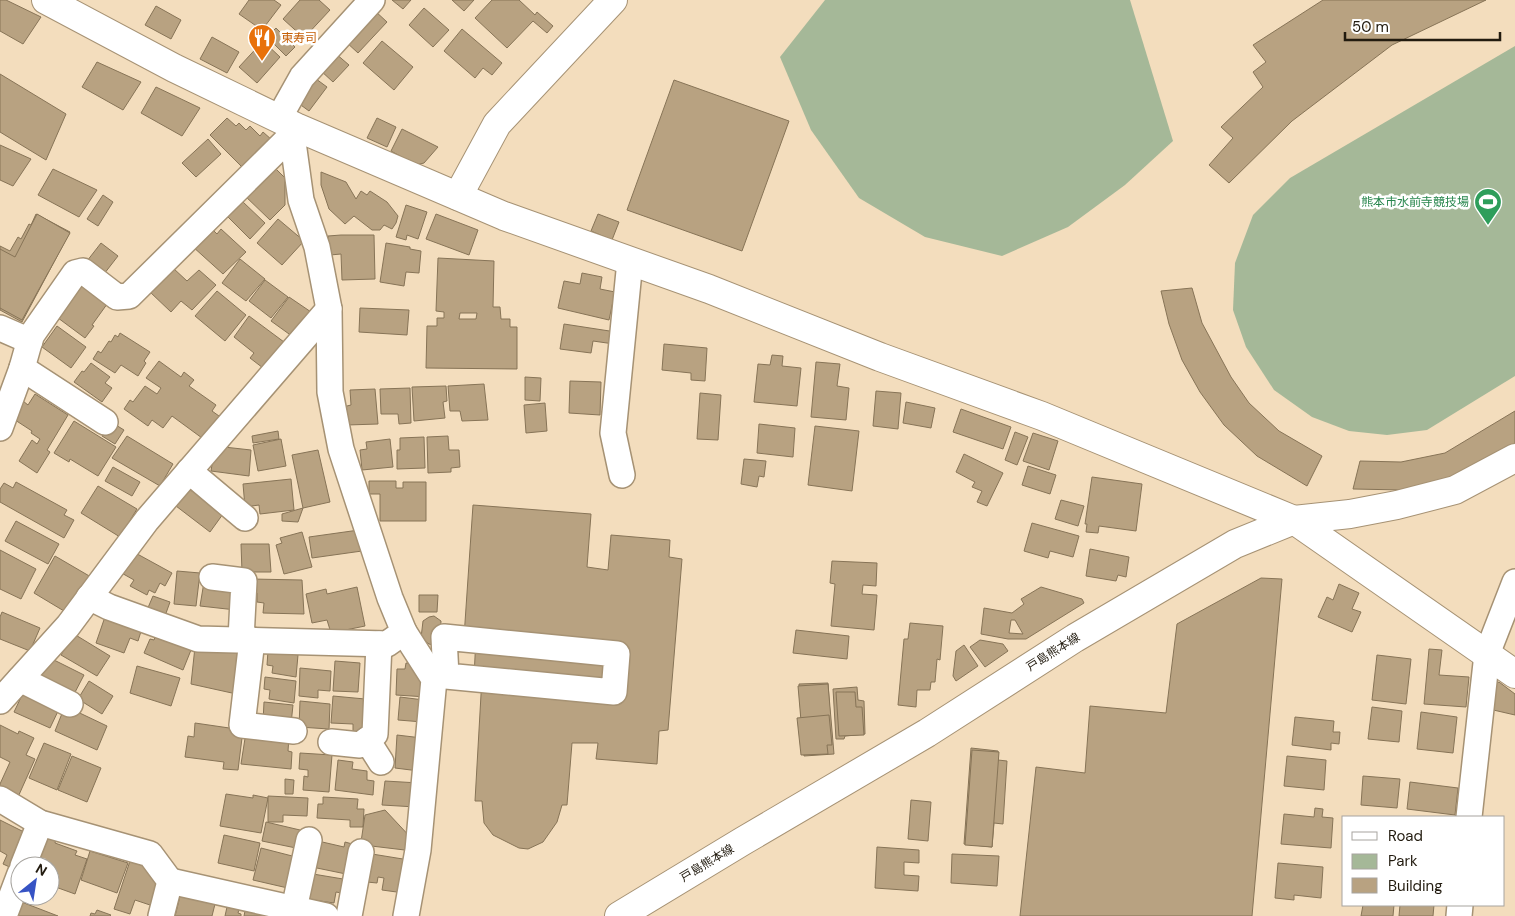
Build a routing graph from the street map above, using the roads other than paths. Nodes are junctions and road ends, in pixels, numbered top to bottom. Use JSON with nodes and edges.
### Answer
{"nodes":[{"id":1,"x":46,"y":0,"type":"edge"},
{"id":2,"x":372,"y":0,"type":"edge"},
{"id":3,"x":614,"y":0,"type":"edge"},
{"id":4,"x":289,"y":127,"type":"junction"},
{"id":5,"x":458,"y":196,"type":"junction"},
{"id":6,"x":630,"y":261,"type":"junction"},
{"id":7,"x":329,"y":309,"type":"junction"},
{"id":8,"x":0,"y":328,"type":"edge"},
{"id":9,"x":30,"y":341,"type":"junction"},
{"id":10,"x":22,"y":368,"type":"junction"},
{"id":11,"x":105,"y":422,"type":"dead end"},
{"id":12,"x":0,"y":428,"type":"edge"},
{"id":13,"x":1515,"y":458,"type":"edge"},
{"id":14,"x":188,"y":471,"type":"junction"},
{"id":15,"x":622,"y":475,"type":"dead end"},
{"id":16,"x":245,"y":518,"type":"dead end"},
{"id":17,"x":1294,"y":520,"type":"junction"},
{"id":18,"x":212,"y":577,"type":"dead end"},
{"id":19,"x":1515,"y":582,"type":"edge"},
{"id":20,"x":89,"y":597,"type":"junction"},
{"id":21,"x":404,"y":632,"type":"junction"},
{"id":22,"x":444,"y":638,"type":"joint"},
{"id":23,"x":247,"y":639,"type":"junction"},
{"id":24,"x":379,"y":644,"type":"junction"},
{"id":25,"x":1487,"y":654,"type":"junction"},
{"id":26,"x":1515,"y":674,"type":"edge"},
{"id":27,"x":20,"y":679,"type":"junction"},
{"id":28,"x":0,"y":701,"type":"edge"},
{"id":29,"x":70,"y":704,"type":"dead end"},
{"id":30,"x":294,"y":731,"type":"dead end"},
{"id":31,"x":366,"y":740,"type":"junction"},
{"id":32,"x":331,"y":742,"type":"dead end"},
{"id":33,"x":381,"y":762,"type":"dead end"},
{"id":34,"x":0,"y":799,"type":"edge"},
{"id":35,"x":1470,"y":816,"type":"edge"},
{"id":36,"x":40,"y":823,"type":"junction"},
{"id":37,"x":309,"y":840,"type":"dead end"},
{"id":38,"x":361,"y":852,"type":"dead end"},
{"id":39,"x":27,"y":856,"type":"edge"},
{"id":40,"x":170,"y":881,"type":"junction"},
{"id":41,"x":10,"y":900,"type":"edge"},
{"id":42,"x":294,"y":909,"type":"junction"},
{"id":43,"x":4,"y":916,"type":"edge"},
{"id":44,"x":161,"y":916,"type":"edge"},
{"id":45,"x":326,"y":916,"type":"edge"},
{"id":46,"x":349,"y":916,"type":"edge"},
{"id":47,"x":406,"y":916,"type":"edge"},
{"id":48,"x":619,"y":916,"type":"edge"}],
"edges":[{"from":1,"to":4,"type":"street"},
{"from":2,"to":4,"type":"street"},
{"from":3,"to":5,"type":"street"},
{"from":4,"to":5,"type":"street"},
{"from":4,"to":7,"type":"street"},
{"from":4,"to":9,"type":"street"},
{"from":5,"to":6,"type":"street"},
{"from":6,"to":15,"type":"street"},
{"from":6,"to":17,"type":"street"},
{"from":7,"to":14,"type":"street"},
{"from":7,"to":21,"type":"street"},
{"from":8,"to":9,"type":"street"},
{"from":9,"to":10,"type":"street"},
{"from":10,"to":11,"type":"street"},
{"from":10,"to":12,"type":"street"},
{"from":13,"to":17,"type":"street","name":"戸島熊本線"},
{"from":14,"to":16,"type":"street"},
{"from":14,"to":20,"type":"street"},
{"from":17,"to":25,"type":"street"},
{"from":17,"to":48,"type":"street","name":"戸島熊本線"},
{"from":18,"to":23,"type":"street"},
{"from":19,"to":25,"type":"street"},
{"from":20,"to":23,"type":"street"},
{"from":20,"to":27,"type":"street"},
{"from":21,"to":24,"type":"street"},
{"from":21,"to":47,"type":"street"},
{"from":22,"to":22,"type":"street"},
{"from":23,"to":24,"type":"street"},
{"from":23,"to":30,"type":"street"},
{"from":24,"to":31,"type":"street"},
{"from":25,"to":26,"type":"street"},
{"from":25,"to":35,"type":"street"},
{"from":27,"to":28,"type":"street"},
{"from":27,"to":29,"type":"street"},
{"from":31,"to":32,"type":"street"},
{"from":31,"to":33,"type":"street"},
{"from":34,"to":36,"type":"street"},
{"from":36,"to":39,"type":"street"},
{"from":36,"to":40,"type":"street"},
{"from":37,"to":42,"type":"street"},
{"from":38,"to":46,"type":"street"},
{"from":40,"to":42,"type":"street"},
{"from":40,"to":44,"type":"street"},
{"from":41,"to":43,"type":"street"},
{"from":42,"to":45,"type":"street"}]}
